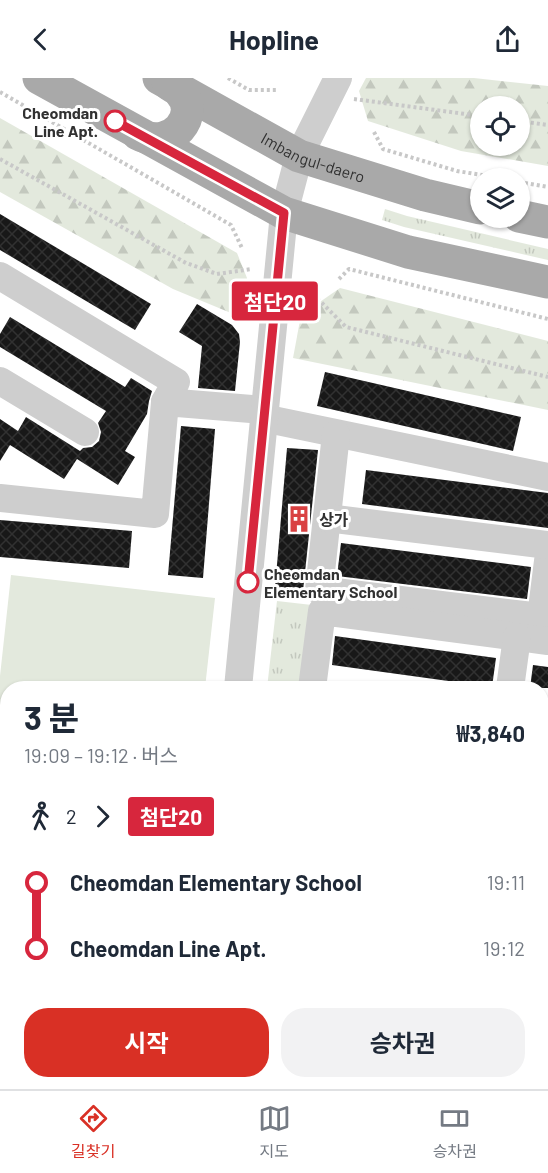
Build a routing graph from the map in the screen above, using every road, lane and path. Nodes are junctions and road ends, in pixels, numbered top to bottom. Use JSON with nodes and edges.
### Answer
{"nodes":[{"id":1,"x":39,"y":78,"type":"edge"},
{"id":2,"x":228,"y":78,"type":"edge"},
{"id":3,"x":163,"y":81,"type":"edge"},
{"id":4,"x":346,"y":88,"type":"edge"},
{"id":5,"x":276,"y":90,"type":"dead end"},
{"id":6,"x":0,"y":92,"type":"edge"},
{"id":7,"x":470,"y":114,"type":"edge"},
{"id":8,"x":530,"y":123,"type":"edge"},
{"id":9,"x":548,"y":125,"type":"edge"},
{"id":10,"x":374,"y":132,"type":"dead end"},
{"id":11,"x":138,"y":134,"type":"junction"},
{"id":12,"x":299,"y":156,"type":"junction"},
{"id":13,"x":0,"y":159,"type":"edge"},
{"id":14,"x":470,"y":173,"type":"edge"},
{"id":15,"x":530,"y":184,"type":"edge"},
{"id":16,"x":548,"y":187,"type":"edge"},
{"id":17,"x":470,"y":206,"type":"edge"},
{"id":18,"x":284,"y":213,"type":"junction"},
{"id":19,"x":530,"y":218,"type":"edge"},
{"id":20,"x":548,"y":222,"type":"edge"},
{"id":21,"x":242,"y":248,"type":"dead end"},
{"id":22,"x":252,"y":269,"type":"dead end"},
{"id":23,"x":339,"y":279,"type":"dead end"},
{"id":24,"x":548,"y":282,"type":"edge"},
{"id":25,"x":4,"y":287,"type":"edge"},
{"id":26,"x":309,"y":290,"type":"dead end"},
{"id":27,"x":548,"y":319,"type":"edge"},
{"id":28,"x":548,"y":376,"type":"edge"},
{"id":29,"x":0,"y":381,"type":"edge"},
{"id":30,"x":165,"y":402,"type":"junction"},
{"id":31,"x":263,"y":414,"type":"junction"},
{"id":32,"x":84,"y":432,"type":"dead end"},
{"id":33,"x":336,"y":434,"type":"junction"},
{"id":34,"x":548,"y":477,"type":"edge"},
{"id":35,"x":0,"y":498,"type":"edge"},
{"id":36,"x":327,"y":518,"type":"junction"},
{"id":37,"x":548,"y":545,"type":"edge"},
{"id":38,"x":548,"y":561,"type":"edge"},
{"id":39,"x":545,"y":609,"type":"edge"},
{"id":40,"x":517,"y":637,"type":"junction"},
{"id":41,"x":548,"y":641,"type":"edge"},
{"id":42,"x":239,"y":681,"type":"edge"},
{"id":43,"x":313,"y":681,"type":"edge"},
{"id":44,"x":511,"y":681,"type":"edge"}],
"edges":[{"from":1,"to":11,"type":"main road"},
{"from":2,"to":5,"type":"path"},
{"from":3,"to":11,"type":"main road"},
{"from":3,"to":12,"type":"main road","name":"Imbangul-daero"},
{"from":4,"to":7,"type":"path"},
{"from":4,"to":12,"type":"street"},
{"from":6,"to":21,"type":"path"},
{"from":8,"to":9,"type":"path"},
{"from":10,"to":14,"type":"path"},
{"from":11,"to":18,"type":"main road"},
{"from":12,"to":17,"type":"main road","name":"Imbangul-daero"},
{"from":12,"to":18,"type":"street"},
{"from":13,"to":22,"type":"path"},
{"from":15,"to":16,"type":"path"},
{"from":18,"to":24,"type":"main road"},
{"from":18,"to":31,"type":"street"},
{"from":19,"to":20,"type":"main road"},
{"from":23,"to":27,"type":"path"},
{"from":25,"to":30,"type":"street"},
{"from":26,"to":28,"type":"path"},
{"from":29,"to":32,"type":"street"},
{"from":30,"to":31,"type":"street"},
{"from":30,"to":35,"type":"street"},
{"from":31,"to":33,"type":"street"},
{"from":31,"to":42,"type":"street"},
{"from":33,"to":34,"type":"street"},
{"from":33,"to":36,"type":"street"},
{"from":36,"to":37,"type":"street"},
{"from":36,"to":39,"type":"street"},
{"from":38,"to":39,"type":"street"},
{"from":40,"to":41,"type":"street"},
{"from":40,"to":43,"type":"street"},
{"from":40,"to":44,"type":"street"}]}
